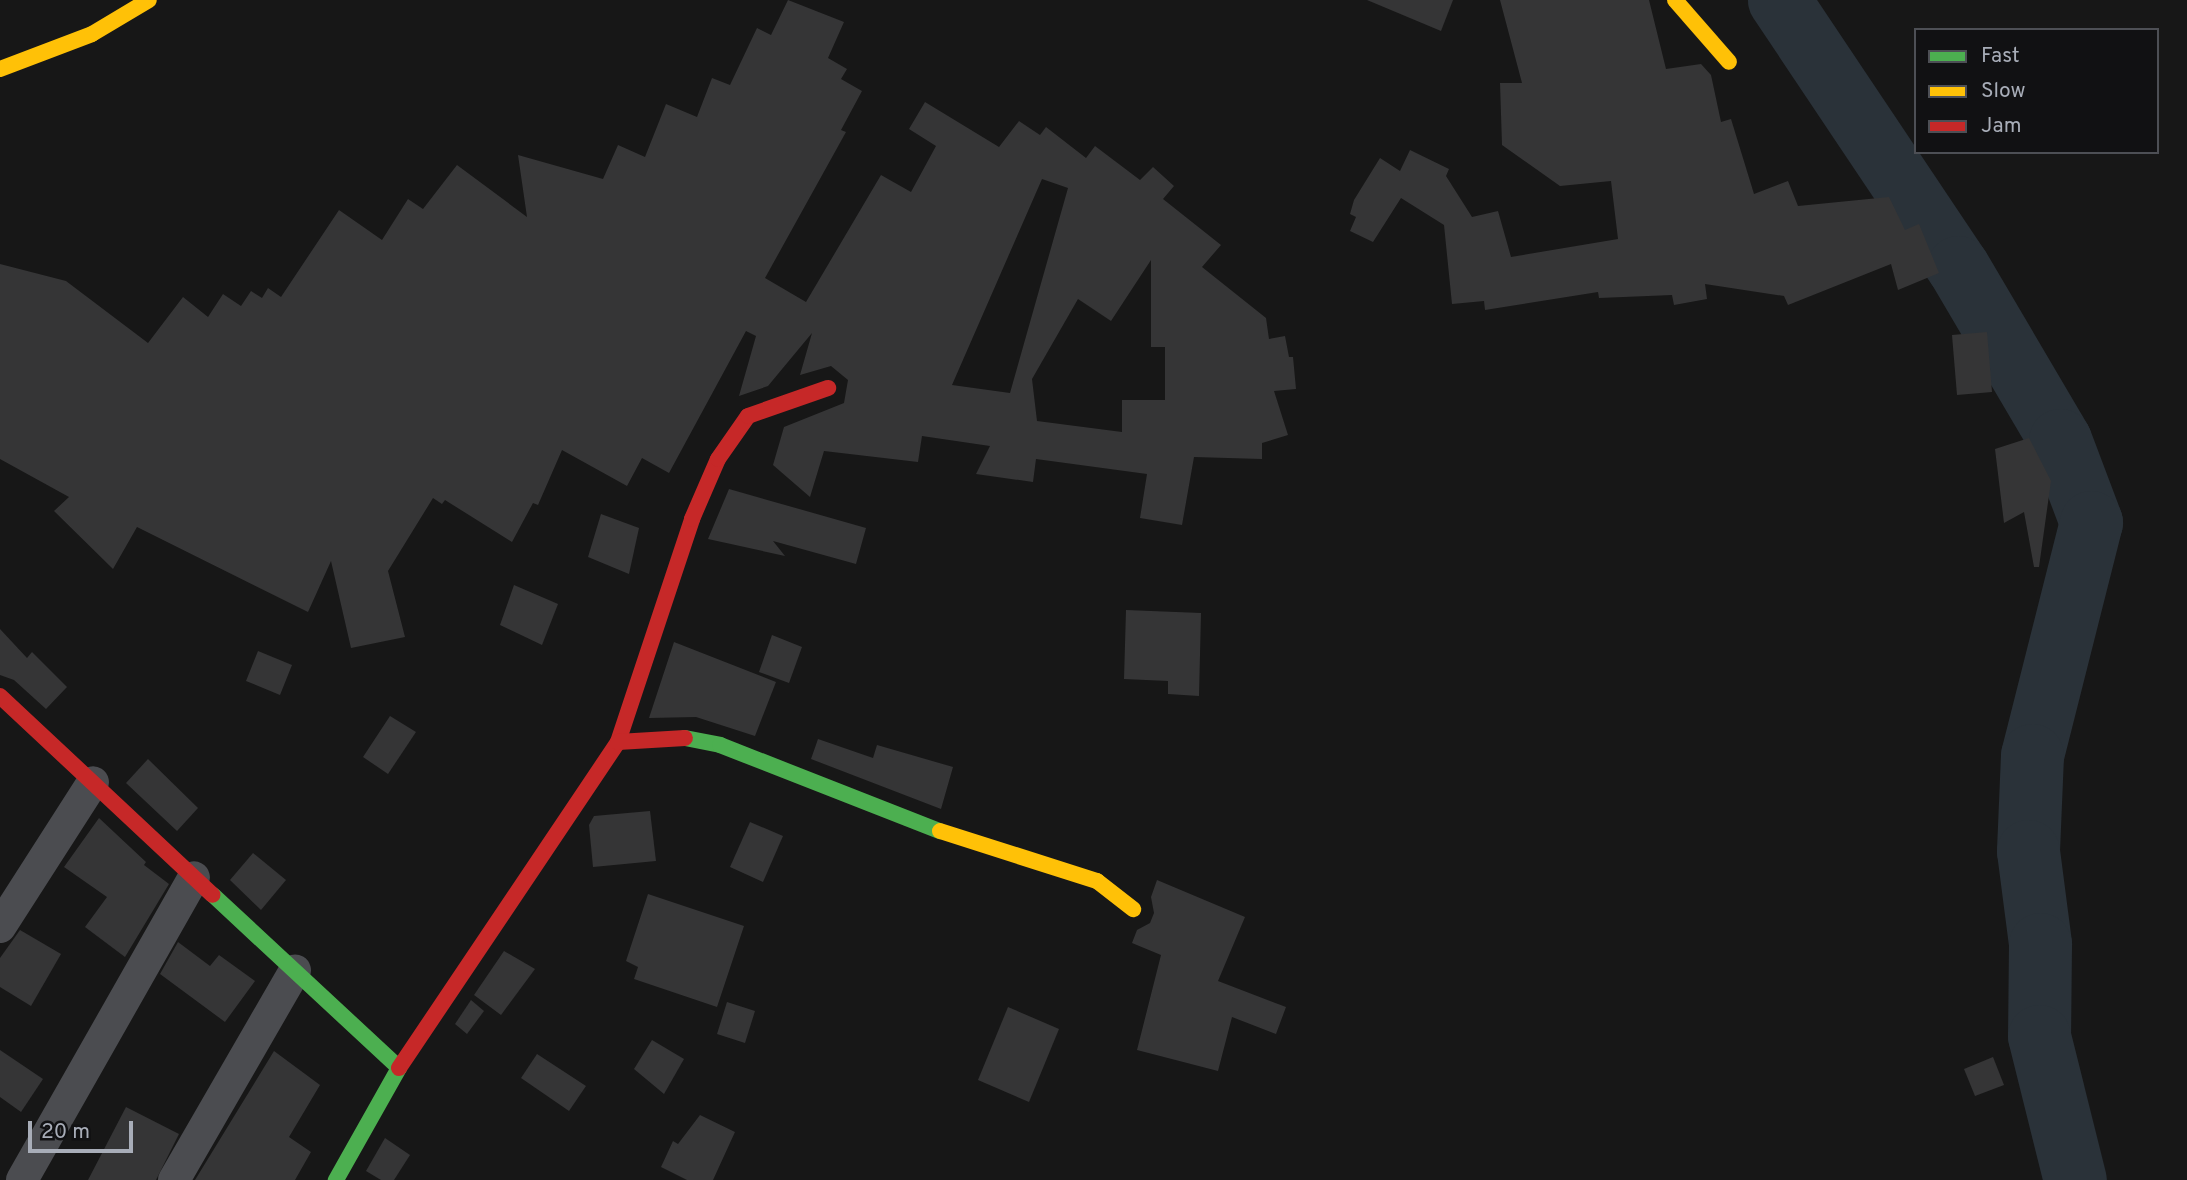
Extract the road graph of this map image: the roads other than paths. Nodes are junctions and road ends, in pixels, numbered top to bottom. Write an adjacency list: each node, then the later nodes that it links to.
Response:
1 (149, 0): 4 (street)
2 (1675, 0): 3 (street)
3 (1729, 62)
4 (0, 69)
5 (828, 388): 7 (street)
6 (0, 696): 8 (street)
7 (618, 742): 10 (street); 13 (street)
8 (93, 782): 9 (street); 11 (street)
9 (194, 877): 12 (street); 14 (street)
10 (1133, 909)
11 (0, 927)
12 (295, 970): 13 (street); 15 (street)
13 (399, 1068): 16 (street)
14 (22, 1180)
15 (174, 1180)
16 (336, 1180)

